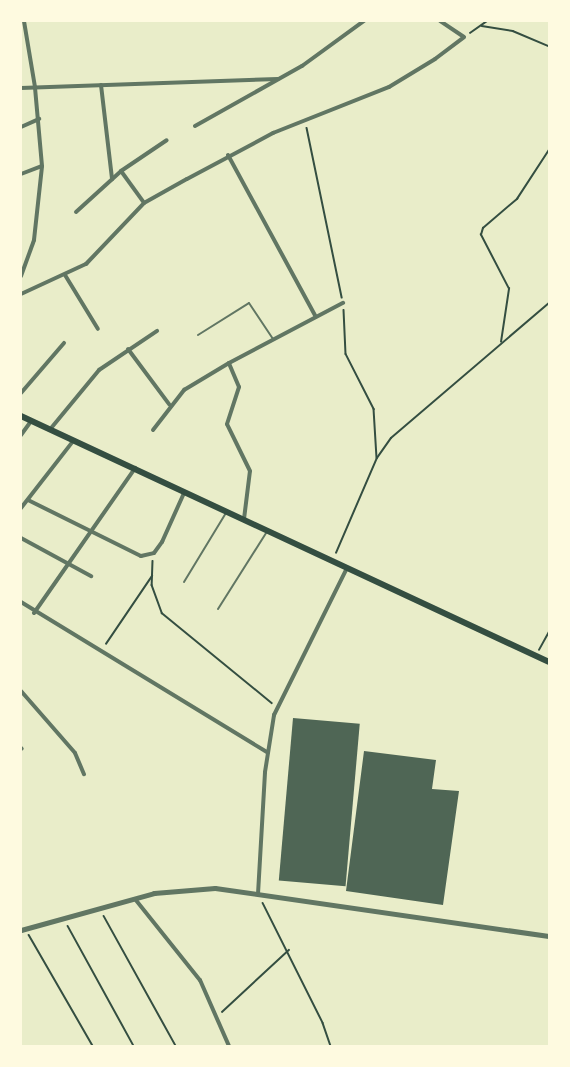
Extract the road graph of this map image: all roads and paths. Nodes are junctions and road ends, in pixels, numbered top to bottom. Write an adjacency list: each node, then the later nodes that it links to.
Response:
1 (23, 21): 10 (street)
2 (364, 21): 8 (street)
3 (440, 21): 6 (street)
4 (487, 21): 5 (path)
5 (482, 26): 6 (path); 7 (path)
6 (464, 37): 13 (street)
7 (549, 46)
8 (278, 79): 9 (street); 15 (street)
9 (101, 85): 10 (street); 22 (street)
10 (35, 87): 11 (street); 12 (street)
11 (21, 88)
12 (39, 119): 14 (street); 19 (street)
13 (305, 120): 18 (street); 28 (path)
14 (21, 126)
15 (195, 126)
16 (167, 140): 20 (street)
17 (549, 150): 36 (path)
18 (228, 155): 23 (street); 30 (street)
19 (42, 166): 21 (street); 26 (street)
20 (121, 171): 22 (street); 23 (street)
21 (21, 174)
22 (112, 179): 24 (street)
23 (144, 203): 25 (street)
24 (76, 212)
25 (65, 275): 27 (street); 31 (street)
26 (21, 276)
27 (21, 294)
28 (343, 303): 30 (street); 47 (path)
29 (549, 303): 36 (path)
30 (316, 317): 34 (street)
31 (98, 329)
32 (157, 331): 37 (street)
33 (198, 335): 34 (lane)
34 (273, 339): 38 (street)
35 (64, 343): 39 (street)
36 (501, 343): 47 (path)
37 (128, 349): 40 (street); 43 (street)
38 (229, 363): 40 (street); 53 (street)
39 (21, 393)
40 (169, 404): 44 (street)
41 (21, 416): 42 (main road)
42 (32, 419): 43 (main road); 45 (street)
43 (52, 427): 46 (main road)
44 (153, 430)
45 (21, 435)
46 (75, 439): 48 (main road); 50 (street)
47 (377, 459): 58 (path)
48 (136, 467): 49 (main road); 55 (street)
49 (184, 492): 52 (main road); 57 (street)
50 (28, 500): 51 (street); 55 (street)
51 (21, 508)
52 (226, 511): 53 (main road); 63 (lane)
53 (243, 519): 54 (main road)
54 (268, 530): 58 (main road); 65 (lane)
55 (89, 532): 57 (street); 59 (street)
56 (21, 538): 59 (street)
57 (154, 553): 61 (path)
58 (333, 559): 60 (main road)
59 (68, 566): 62 (street); 66 (street)
60 (348, 566): 69 (main road); 72 (street)
61 (152, 575): 68 (path); 72 (path)
62 (91, 576)
63 (184, 582)
64 (21, 602): 66 (street)
65 (218, 609)
66 (34, 613): 68 (street)
67 (549, 632): 69 (path)
68 (101, 653): 73 (street)
69 (536, 656): 70 (main road)
70 (549, 662)
71 (21, 691): 74 (street)
72 (277, 708): 73 (street)
73 (268, 753): 75 (street)
74 (84, 774)
75 (258, 894): 76 (street); 80 (street); 81 (path)
76 (135, 898): 77 (street); 82 (street)
77 (99, 908): 78 (street); 85 (path)
78 (64, 918): 79 (street); 84 (path)
79 (23, 930): 83 (path)
80 (549, 936)
81 (289, 950): 82 (path); 87 (path)
82 (217, 1016): 86 (street)
83 (93, 1046)
84 (134, 1046)
85 (176, 1046)
86 (229, 1046)
87 (331, 1046)

